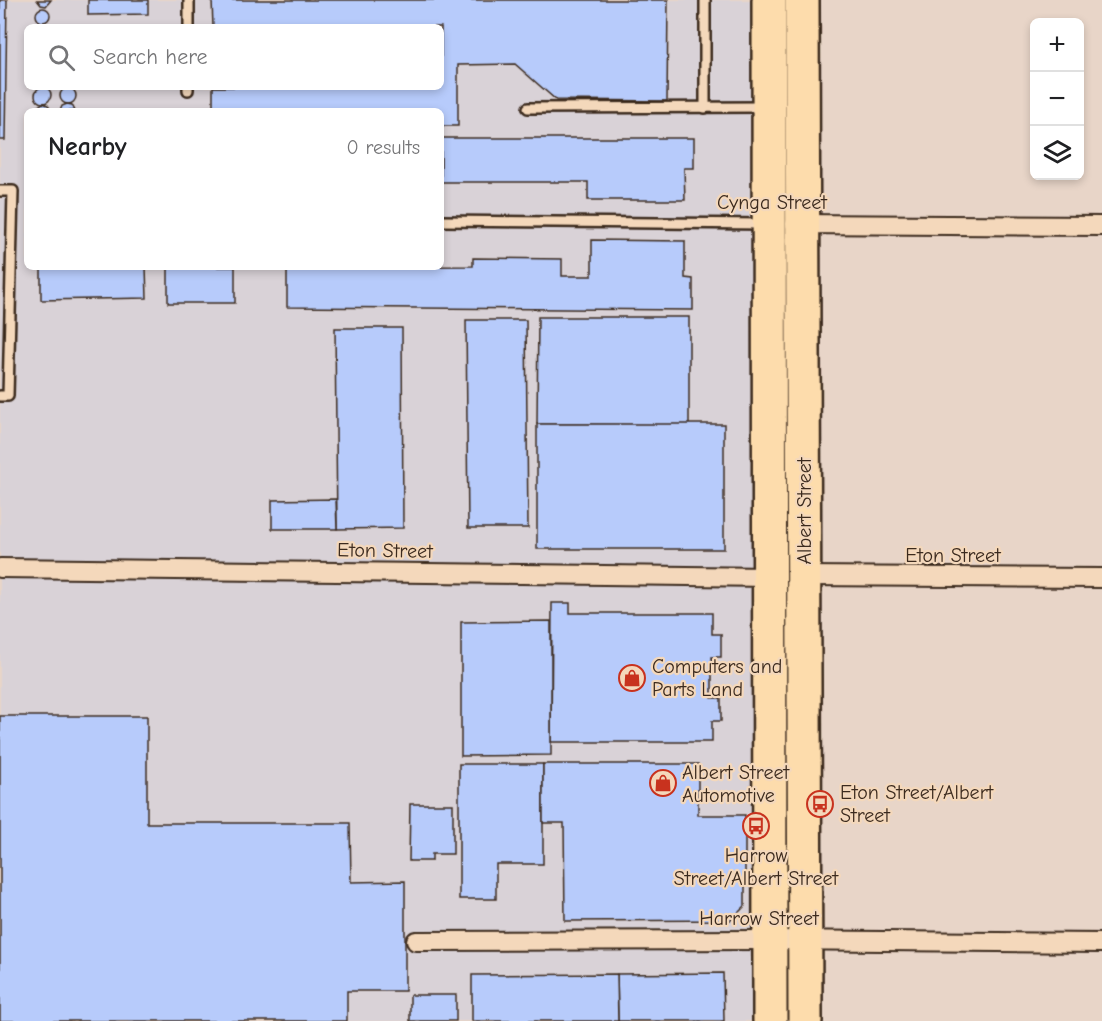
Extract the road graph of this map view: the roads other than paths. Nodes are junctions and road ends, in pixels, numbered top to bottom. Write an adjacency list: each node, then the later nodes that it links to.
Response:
1 (189, 0): 5 (lane)
2 (705, 0): 8 (lane)
3 (769, 0): 6 (highway, Albert Street)
4 (802, 0): 11 (highway, Albert Street)
5 (189, 24)
6 (769, 107): 8 (lane); 12 (highway, Albert Street)
7 (528, 108): 8 (lane)
8 (705, 108)
9 (0, 191): 14 (lane)
10 (444, 221): 12 (lane, Cynga Street)
11 (803, 224): 12 (street, Cynga Street); 13 (street, Cynga Street); 16 (highway, Albert Street)
12 (769, 225): 17 (highway, Albert Street)
13 (1102, 226)
14 (0, 396)
15 (0, 568): 17 (street, Eton Street)
16 (804, 576): 17 (highway); 18 (street, Eton Street); 20 (highway, Albert Street)
17 (770, 578): 19 (highway, Albert Street)
18 (1102, 578)
19 (770, 758): 20 (highway); 21 (highway, Albert Street)
20 (805, 759): 22 (highway, Albert Street)
21 (770, 869): 22 (highway); 23 (highway, Albert Street)
22 (805, 869): 25 (highway, Albert Street)
23 (770, 940): 24 (street, Harrow Street); 25 (street, Harrow Street); 27 (highway, Albert Street)
24 (416, 941)
25 (804, 941): 26 (street, Harrow Street); 28 (highway, Albert Street)
26 (1102, 943)
27 (770, 1021)
28 (805, 1021)

